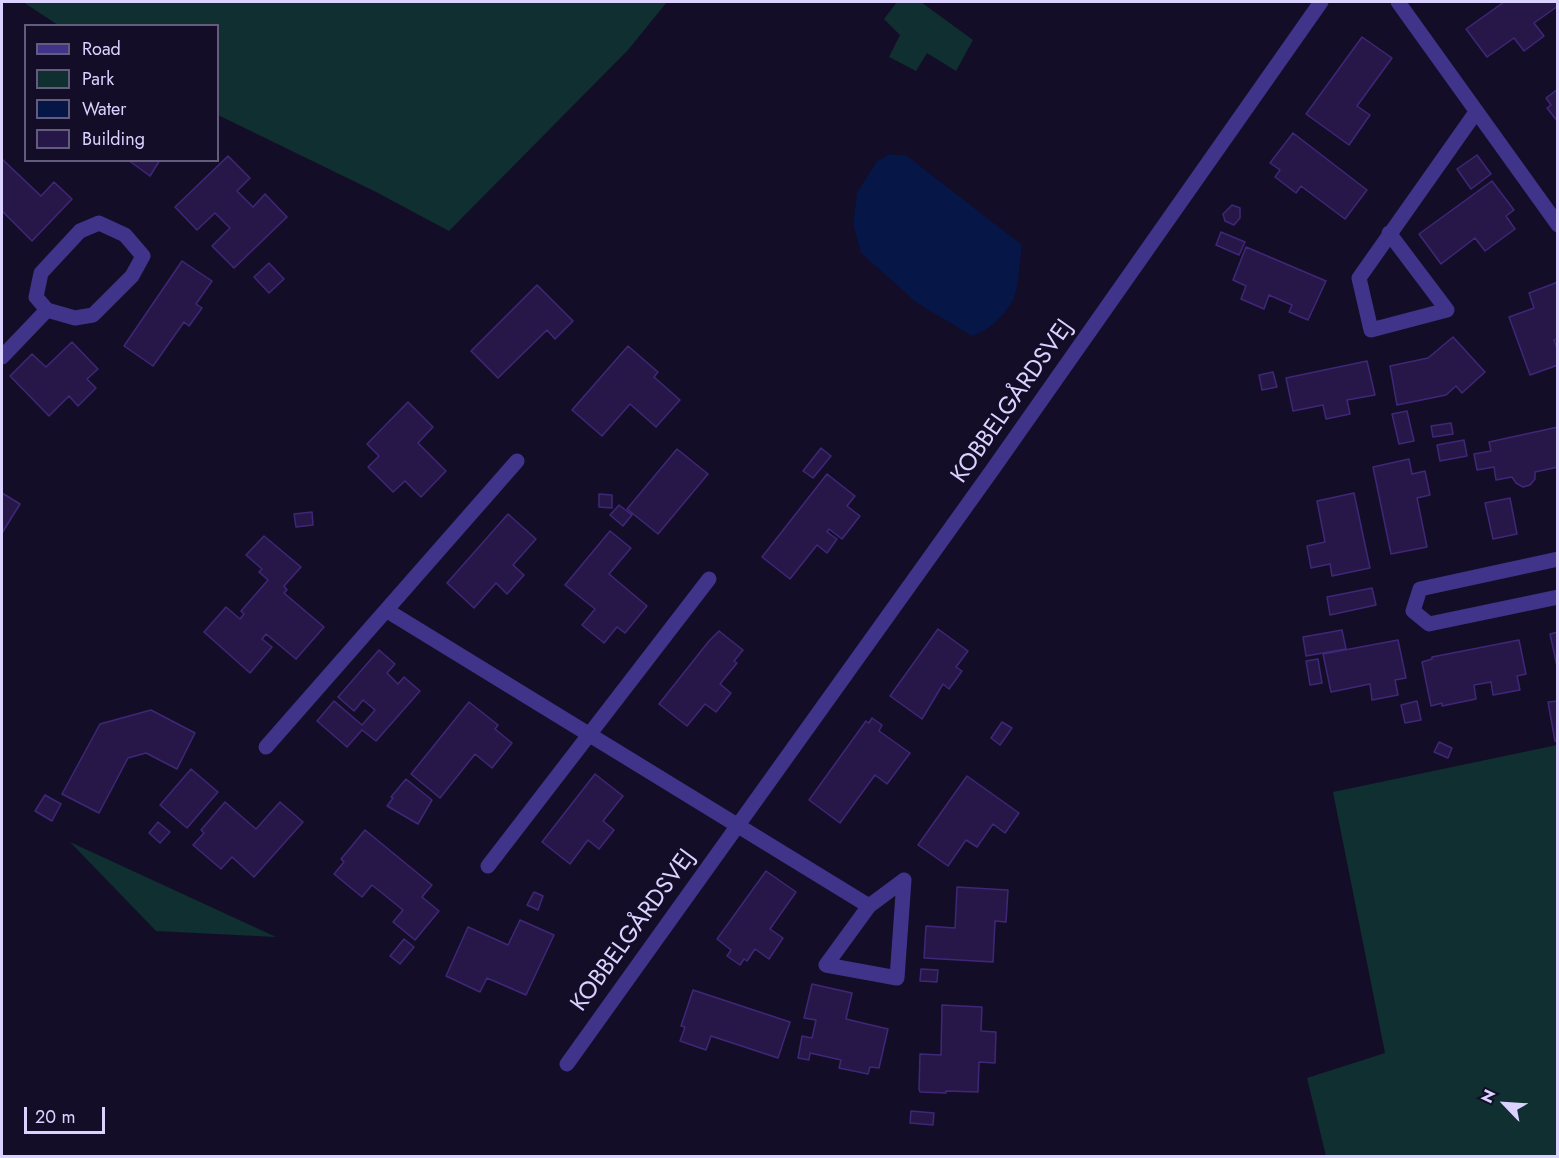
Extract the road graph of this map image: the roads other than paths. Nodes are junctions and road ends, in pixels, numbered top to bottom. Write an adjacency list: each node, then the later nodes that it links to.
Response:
1 (1322, 2): 15 (street, KOBBELGÅRDSVEJ)
2 (1398, 2): 3 (street)
3 (1476, 112): 4 (street); 5 (street)
4 (1557, 225)
5 (1389, 233): 5 (street)
6 (47, 310): 6 (street); 7 (street)
7 (2, 357)
8 (517, 461): 12 (street)
9 (1557, 559): 11 (street)
10 (709, 579): 13 (street)
11 (1557, 597)
12 (387, 610): 13 (street); 14 (street)
13 (590, 735): 15 (street); 16 (street)
14 (266, 747)
15 (738, 825): 17 (street); 18 (street, KOBBELGÅRDSVEJ)
16 (488, 866)
17 (869, 906): 17 (street)
18 (567, 1064)

